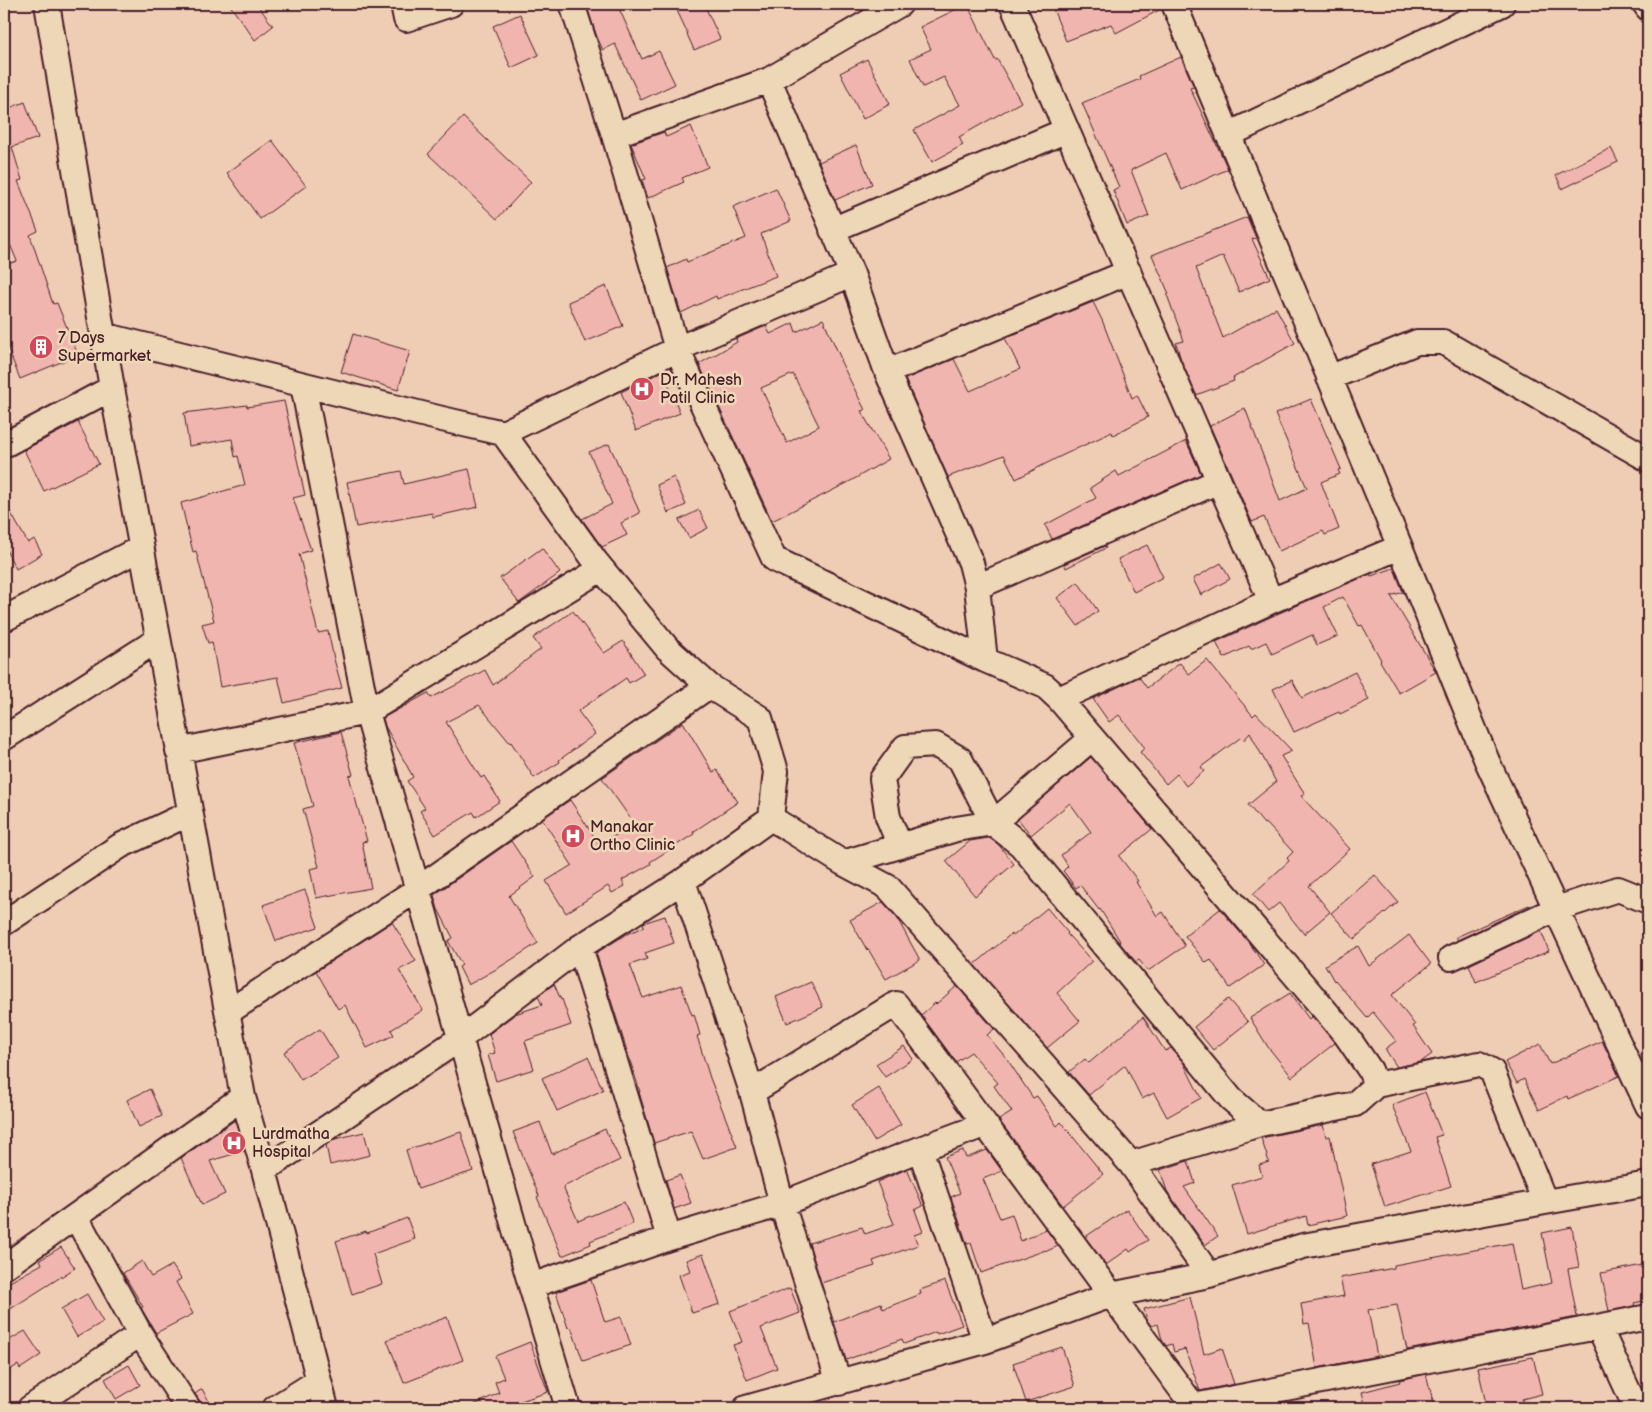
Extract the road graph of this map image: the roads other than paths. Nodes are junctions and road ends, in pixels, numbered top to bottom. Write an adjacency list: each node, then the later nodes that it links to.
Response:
1 (47, 4): 18 (street)
2 (402, 4): 3 (street)
3 (450, 4)
4 (572, 4): 13 (street)
5 (900, 4): 11 (street)
6 (1012, 4): 12 (street)
7 (1175, 4): 14 (street)
8 (1502, 4): 14 (street)
9 (1645, 4): 10 (street)
10 (1648, 8)
11 (769, 80): 13 (street); 15 (street)
12 (1067, 130): 15 (street); 16 (street)
13 (614, 135): 19 (street)
14 (1228, 135): 21 (street)
15 (832, 230): 17 (street)
16 (1129, 272): 20 (street); 27 (street)
17 (852, 274): 19 (street); 20 (street)
18 (103, 336): 22 (street); 23 (street)
19 (677, 349): 24 (street); 35 (street)
20 (887, 372): 31 (street)
21 (1329, 378): 26 (street); 28 (street)
22 (303, 385): 24 (street); 38 (street)
23 (112, 388): 25 (street); 29 (street)
24 (503, 433): 30 (street)
25 (4, 445)
26 (1648, 459)
27 (1219, 481): 31 (street); 32 (street)
28 (1400, 547): 32 (street); 50 (street)
29 (141, 548): 33 (street); 34 (street)
30 (602, 569): 36 (street); 38 (street)
31 (977, 587): 35 (street)
32 (1271, 601): 37 (street)
33 (4, 619)
34 (158, 642): 39 (street); 41 (street)
35 (985, 660): 37 (street)
36 (709, 686): 43 (street); 48 (street)
37 (1059, 699): 40 (street)
38 (367, 712): 41 (street); 48 (street)
39 (4, 738)
40 (1092, 738): 44 (street); 56 (street)
41 (178, 751): 42 (street)
42 (190, 813): 51 (street); 54 (street)
43 (771, 818): 46 (street); 47 (street)
44 (993, 823): 45 (street); 45 (street); 60 (street)
45 (900, 846): 46 (street)
46 (843, 863): 63 (street)
47 (683, 881): 52 (street); 57 (street)
48 (418, 889): 54 (street); 55 (street)
49 (1648, 901): 50 (street)
50 (1556, 909): 53 (street); 59 (street)
51 (4, 923)
52 (580, 947): 55 (street); 69 (street)
53 (1450, 958)
54 (228, 1012): 58 (street)
55 (461, 1038): 64 (street); 72 (street)
56 (1376, 1085): 60 (street); 66 (street)
57 (752, 1092): 61 (street); 67 (street)
58 (243, 1097): 64 (street); 68 (street)
59 (1648, 1106)
60 (1260, 1124): 63 (street)
61 (984, 1125): 62 (street); 73 (street)
62 (920, 1149): 67 (street); 77 (street)
63 (1131, 1164): 71 (street)
64 (264, 1170): 78 (street)
65 (1648, 1184): 66 (street)
66 (1545, 1202): 71 (street)
67 (782, 1204): 69 (street); 79 (street)
68 (76, 1216): 70 (street); 76 (street)
69 (669, 1238): 72 (street)
70 (4, 1267)
71 (1209, 1275): 73 (street)
72 (531, 1286): 85 (street)
73 (1111, 1295): 77 (street); 80 (street)
74 (1648, 1317): 75 (street)
75 (1599, 1326): 80 (street); 87 (street)
76 (140, 1334): 81 (street); 82 (street)
77 (985, 1340): 79 (street)
78 (318, 1381): 83 (street); 84 (street)
79 (839, 1383): 86 (street)
80 (1194, 1407)
81 (30, 1408)
82 (188, 1408)
83 (275, 1408)
84 (326, 1408)
85 (568, 1408)
86 (746, 1408)
87 (1636, 1408)

